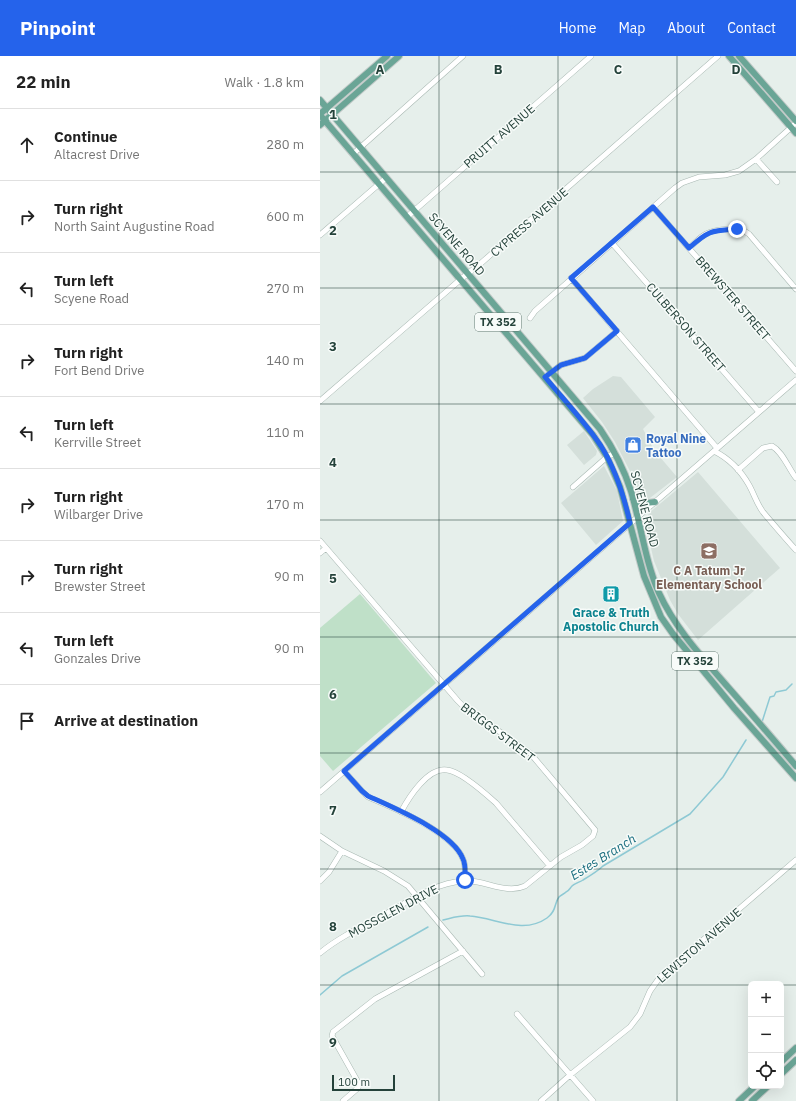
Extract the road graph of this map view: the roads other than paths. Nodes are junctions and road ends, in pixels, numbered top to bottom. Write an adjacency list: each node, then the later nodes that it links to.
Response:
1 (387, 56): 9 (main road)
2 (399, 56): 11 (main road)
3 (463, 56): 15 (street)
4 (591, 56): 22 (street, PRUITT AVENUE)
5 (718, 56): 27 (street, CYPRESS AVENUE)
6 (729, 56): 13 (main road)
7 (739, 56): 13 (main road)
8 (320, 100): 9 (main road, SCYENE ROAD / TX 352)
9 (327, 108): 10 (main road); 11 (main road, SCYENE ROAD / TX 352)
10 (320, 114): 12 (main road, SCYENE ROAD / TX 352)
11 (332, 114): 12 (main road); 15 (main road, SCYENE ROAD / TX 352)
12 (322, 123): 16 (main road, SCYENE ROAD / TX 352)
13 (794, 124): 14 (main road); 17 (street)
14 (796, 133)
15 (360, 147): 16 (street); 18 (main road, SCYENE ROAD / TX 352)
16 (353, 154): 20 (main road, SCYENE ROAD / TX 352)
17 (756, 159): 19 (street); 21 (street)
18 (386, 178): 20 (street); 22 (main road, SCYENE ROAD / TX 352)
19 (777, 182)
20 (379, 184): 23 (main road, SCYENE ROAD / TX 352); 24 (street)
21 (653, 207): 25 (street); 26 (street, BREWSTER STREET)
22 (414, 211): 23 (street, PRUITT AVENUE); 27 (main road, SCYENE ROAD / TX 352)
23 (407, 217): 29 (main road, SCYENE ROAD / TX 352)
24 (320, 235)
25 (612, 243): 28 (street); 38 (street, CULBERSON STREET)
26 (689, 248): 30 (street); 34 (street, BREWSTER STREET)
27 (469, 274): 29 (street, CYPRESS AVENUE); 33 (main road, SCYENE ROAD / TX 352)
28 (571, 278): 31 (street); 32 (street)
29 (461, 279): 35 (main road, SCYENE ROAD / TX 352); 37 (street, CYPRESS AVENUE)
30 (796, 289)
31 (530, 318)
32 (617, 331): 33 (street); 39 (street)
33 (552, 371): 35 (street); 40 (main road, SCYENE ROAD / TX 352)
34 (796, 371)
35 (545, 377): 41 (main road, SCYENE ROAD / TX 352)
36 (796, 380): 38 (street)
37 (320, 401)
38 (759, 412): 39 (street)
39 (715, 450): 42 (street); 46 (street)
40 (615, 453): 41 (street); 45 (main road, SCYENE ROAD / TX 352)
41 (607, 457): 44 (street); 48 (main road, SCYENE ROAD / TX 352)
42 (738, 470): 43 (street); 51 (street)
43 (796, 478)
44 (573, 486)
45 (633, 499): 46 (main road); 47 (main road, SCYENE ROAD / TX 352)
46 (655, 502): 47 (street)
47 (638, 517): 48 (street); 54 (main road, SCYENE ROAD / TX 352)
48 (630, 523): 53 (street); 56 (main road, SCYENE ROAD / TX 352)
49 (320, 541): 50 (street, BRIGGS STREET)
50 (326, 548): 52 (street); 53 (street, BRIGGS STREET)
51 (796, 550)
52 (320, 553)
53 (443, 684): 55 (street); 59 (street, BRIGGS STREET)
54 (796, 766)
55 (344, 771): 57 (street); 58 (street)
56 (796, 778)
57 (320, 792)
58 (401, 812): 63 (street); 64 (street)
59 (595, 833): 63 (street, MOSSGLEN DRIVE)
60 (320, 836): 61 (street)
61 (342, 851): 65 (street); 66 (street)
62 (796, 860): 75 (street, LEWISTON AVENUE)
63 (550, 866): 64 (street, MOSSGLEN DRIVE)
64 (465, 880): 66 (street, MOSSGLEN DRIVE)
65 (320, 881)
66 (418, 897): 67 (street); 68 (street, MOSSGLEN DRIVE)
67 (463, 951): 69 (street); 79 (street)
68 (320, 954)
69 (482, 974)
70 (517, 1014): 75 (street)
71 (796, 1048): 72 (main road)
72 (784, 1059)
73 (796, 1060): 74 (main road)
74 (784, 1071)
75 (570, 1075): 80 (street, LEWISTON AVENUE); 81 (street)
76 (752, 1089): 78 (main road)
77 (765, 1089): 82 (main road)
78 (742, 1100)
79 (343, 1101)
80 (541, 1101)
81 (592, 1101)
82 (752, 1101)

